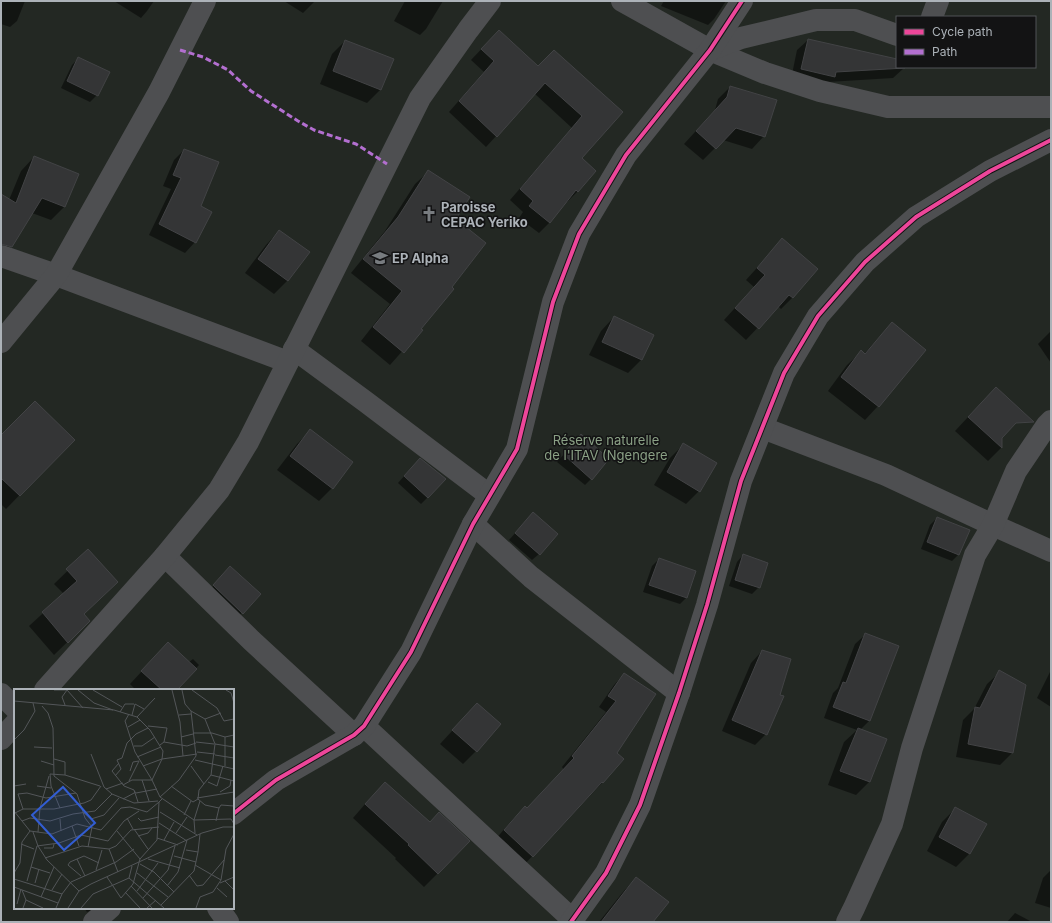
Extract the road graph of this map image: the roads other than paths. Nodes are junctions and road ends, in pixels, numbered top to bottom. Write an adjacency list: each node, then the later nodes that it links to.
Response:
1 (205, 1): 12 (street)
2 (490, 1): 14 (street)
3 (622, 1): 8 (street)
4 (742, 1): 8 (street)
5 (938, 1): 6 (street)
6 (932, 16)
7 (896, 35): 8 (street)
8 (710, 50): 9 (street); 17 (street)
9 (1051, 107)
10 (1051, 140): 16 (street)
11 (1, 256): 12 (street)
12 (56, 275): 13 (street); 14 (street)
13 (1, 342)
14 (291, 356): 17 (street); 21 (street)
15 (1051, 421): 19 (street)
16 (763, 428): 19 (street); 23 (street)
17 (489, 495): 18 (street)
18 (473, 524): 23 (street); 27 (street)
19 (993, 525): 20 (street); 35 (street)
20 (1051, 550)
21 (165, 556): 22 (street); 27 (street)
22 (47, 689)
23 (679, 693): 32 (street)
24 (1, 694): 25 (street)
25 (14, 707)
26 (14, 725): 28 (street)
27 (359, 730): 29 (street); 32 (street)
28 (1, 739)
29 (234, 813)
30 (109, 909): 33 (street)
31 (219, 909): 34 (street)
32 (572, 921)
33 (94, 922)
34 (228, 922)
35 (847, 922)

